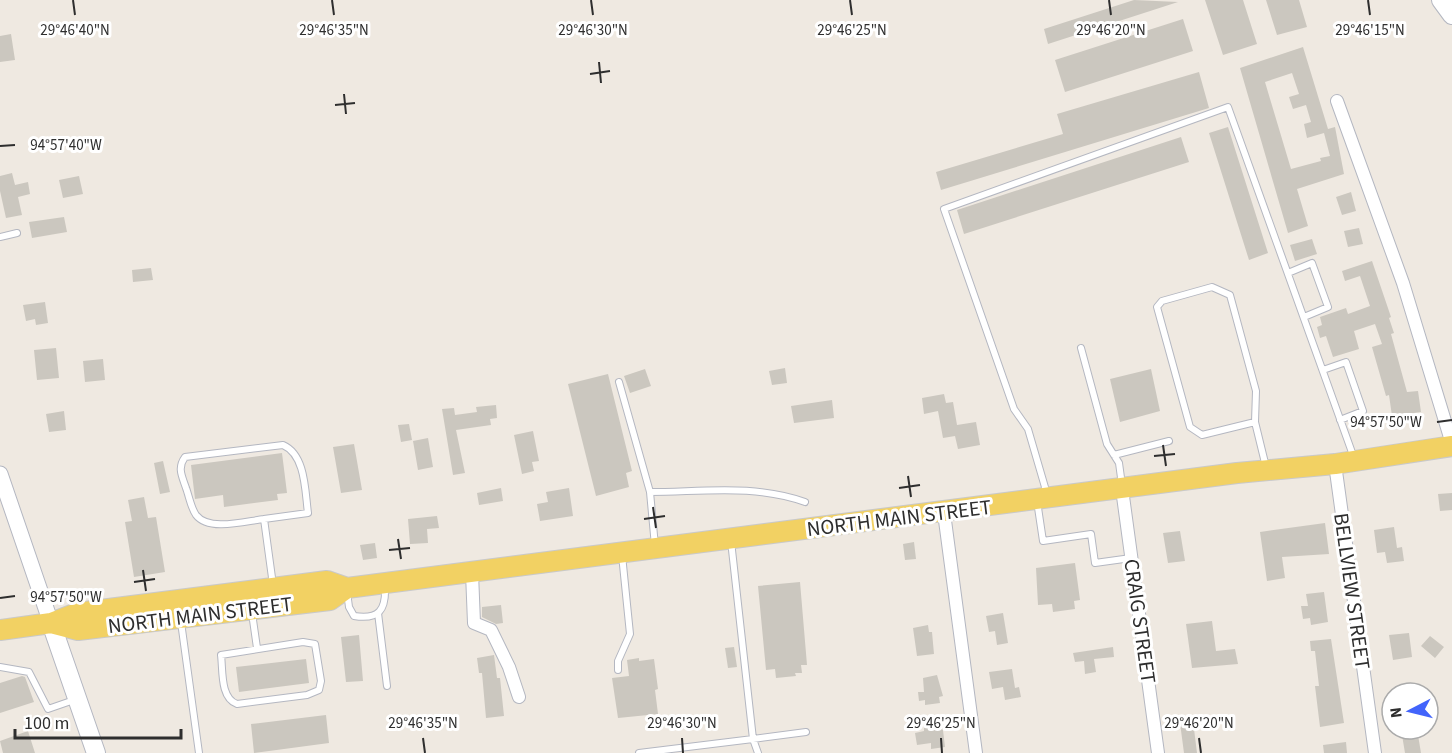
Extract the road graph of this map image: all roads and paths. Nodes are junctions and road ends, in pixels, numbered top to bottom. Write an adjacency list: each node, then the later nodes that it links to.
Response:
1 (1441, 0): 2 (main road)
2 (1452, 15)
3 (1336, 101): 14 (street)
4 (17, 233): 5 (lane)
5 (0, 237)
6 (1288, 273): 7 (lane); 7 (lane); 22 (lane)
7 (1304, 317): 9 (lane)
8 (1081, 348): 15 (lane)
9 (1323, 370): 11 (lane); 11 (lane)
10 (619, 382): 21 (lane)
11 (1341, 420): 16 (lane)
12 (1256, 422): 12 (lane); 18 (lane)
13 (1169, 441): 15 (lane)
14 (1452, 445): 16 (main road, NORTH MAIN STREET)
15 (1114, 455): 20 (lane)
16 (1354, 459): 17 (main road, NORTH MAIN STREET)
17 (1335, 464): 18 (main road, NORTH MAIN STREET); 53 (street, BELLVIEW STREET)
18 (1266, 470): 20 (main road, NORTH MAIN STREET)
19 (0, 474): 37 (street)
20 (1122, 489): 22 (main road, NORTH MAIN STREET); 29 (street, CRAIG STREET)
21 (650, 492): 23 (lane); 27 (lane)
22 (1043, 499): 24 (main road, NORTH MAIN STREET); 29 (lane)
23 (805, 502)
24 (944, 513): 26 (main road, NORTH MAIN STREET); 51 (street)
25 (264, 519): 25 (lane); 33 (lane)
26 (730, 538): 27 (main road, NORTH MAIN STREET); 46 (lane)
27 (655, 547): 28 (main road, NORTH MAIN STREET)
28 (621, 552): 30 (main road, NORTH MAIN STREET); 41 (lane)
29 (1131, 558): 52 (street, CRAIG STREET)
30 (472, 573): 31 (main road, NORTH MAIN STREET); 43 (street)
31 (384, 583): 32 (main road, NORTH MAIN STREET); 35 (lane)
32 (346, 588): 33 (main road, NORTH MAIN STREET); 34 (main road, NORTH MAIN STREET); 35 (lane)
33 (274, 589): 37 (main road, NORTH MAIN STREET)
34 (251, 609): 36 (main road, NORTH MAIN STREET); 39 (lane)
35 (378, 613): 42 (lane)
36 (181, 618): 37 (main road, NORTH MAIN STREET); 48 (lane)
37 (51, 622): 38 (main road, NORTH MAIN STREET); 44 (main road)
38 (0, 630)
39 (257, 648): 39 (lane)
40 (0, 667): 44 (lane)
41 (618, 670)
42 (387, 686)
43 (519, 697)
44 (78, 699): 47 (main road)
45 (806, 732): 46 (lane)
46 (753, 739): 49 (lane); 50 (lane)
47 (96, 753)
48 (199, 753)
49 (639, 753)
50 (758, 753)
51 (976, 753)
52 (1158, 753)
53 (1375, 753)

